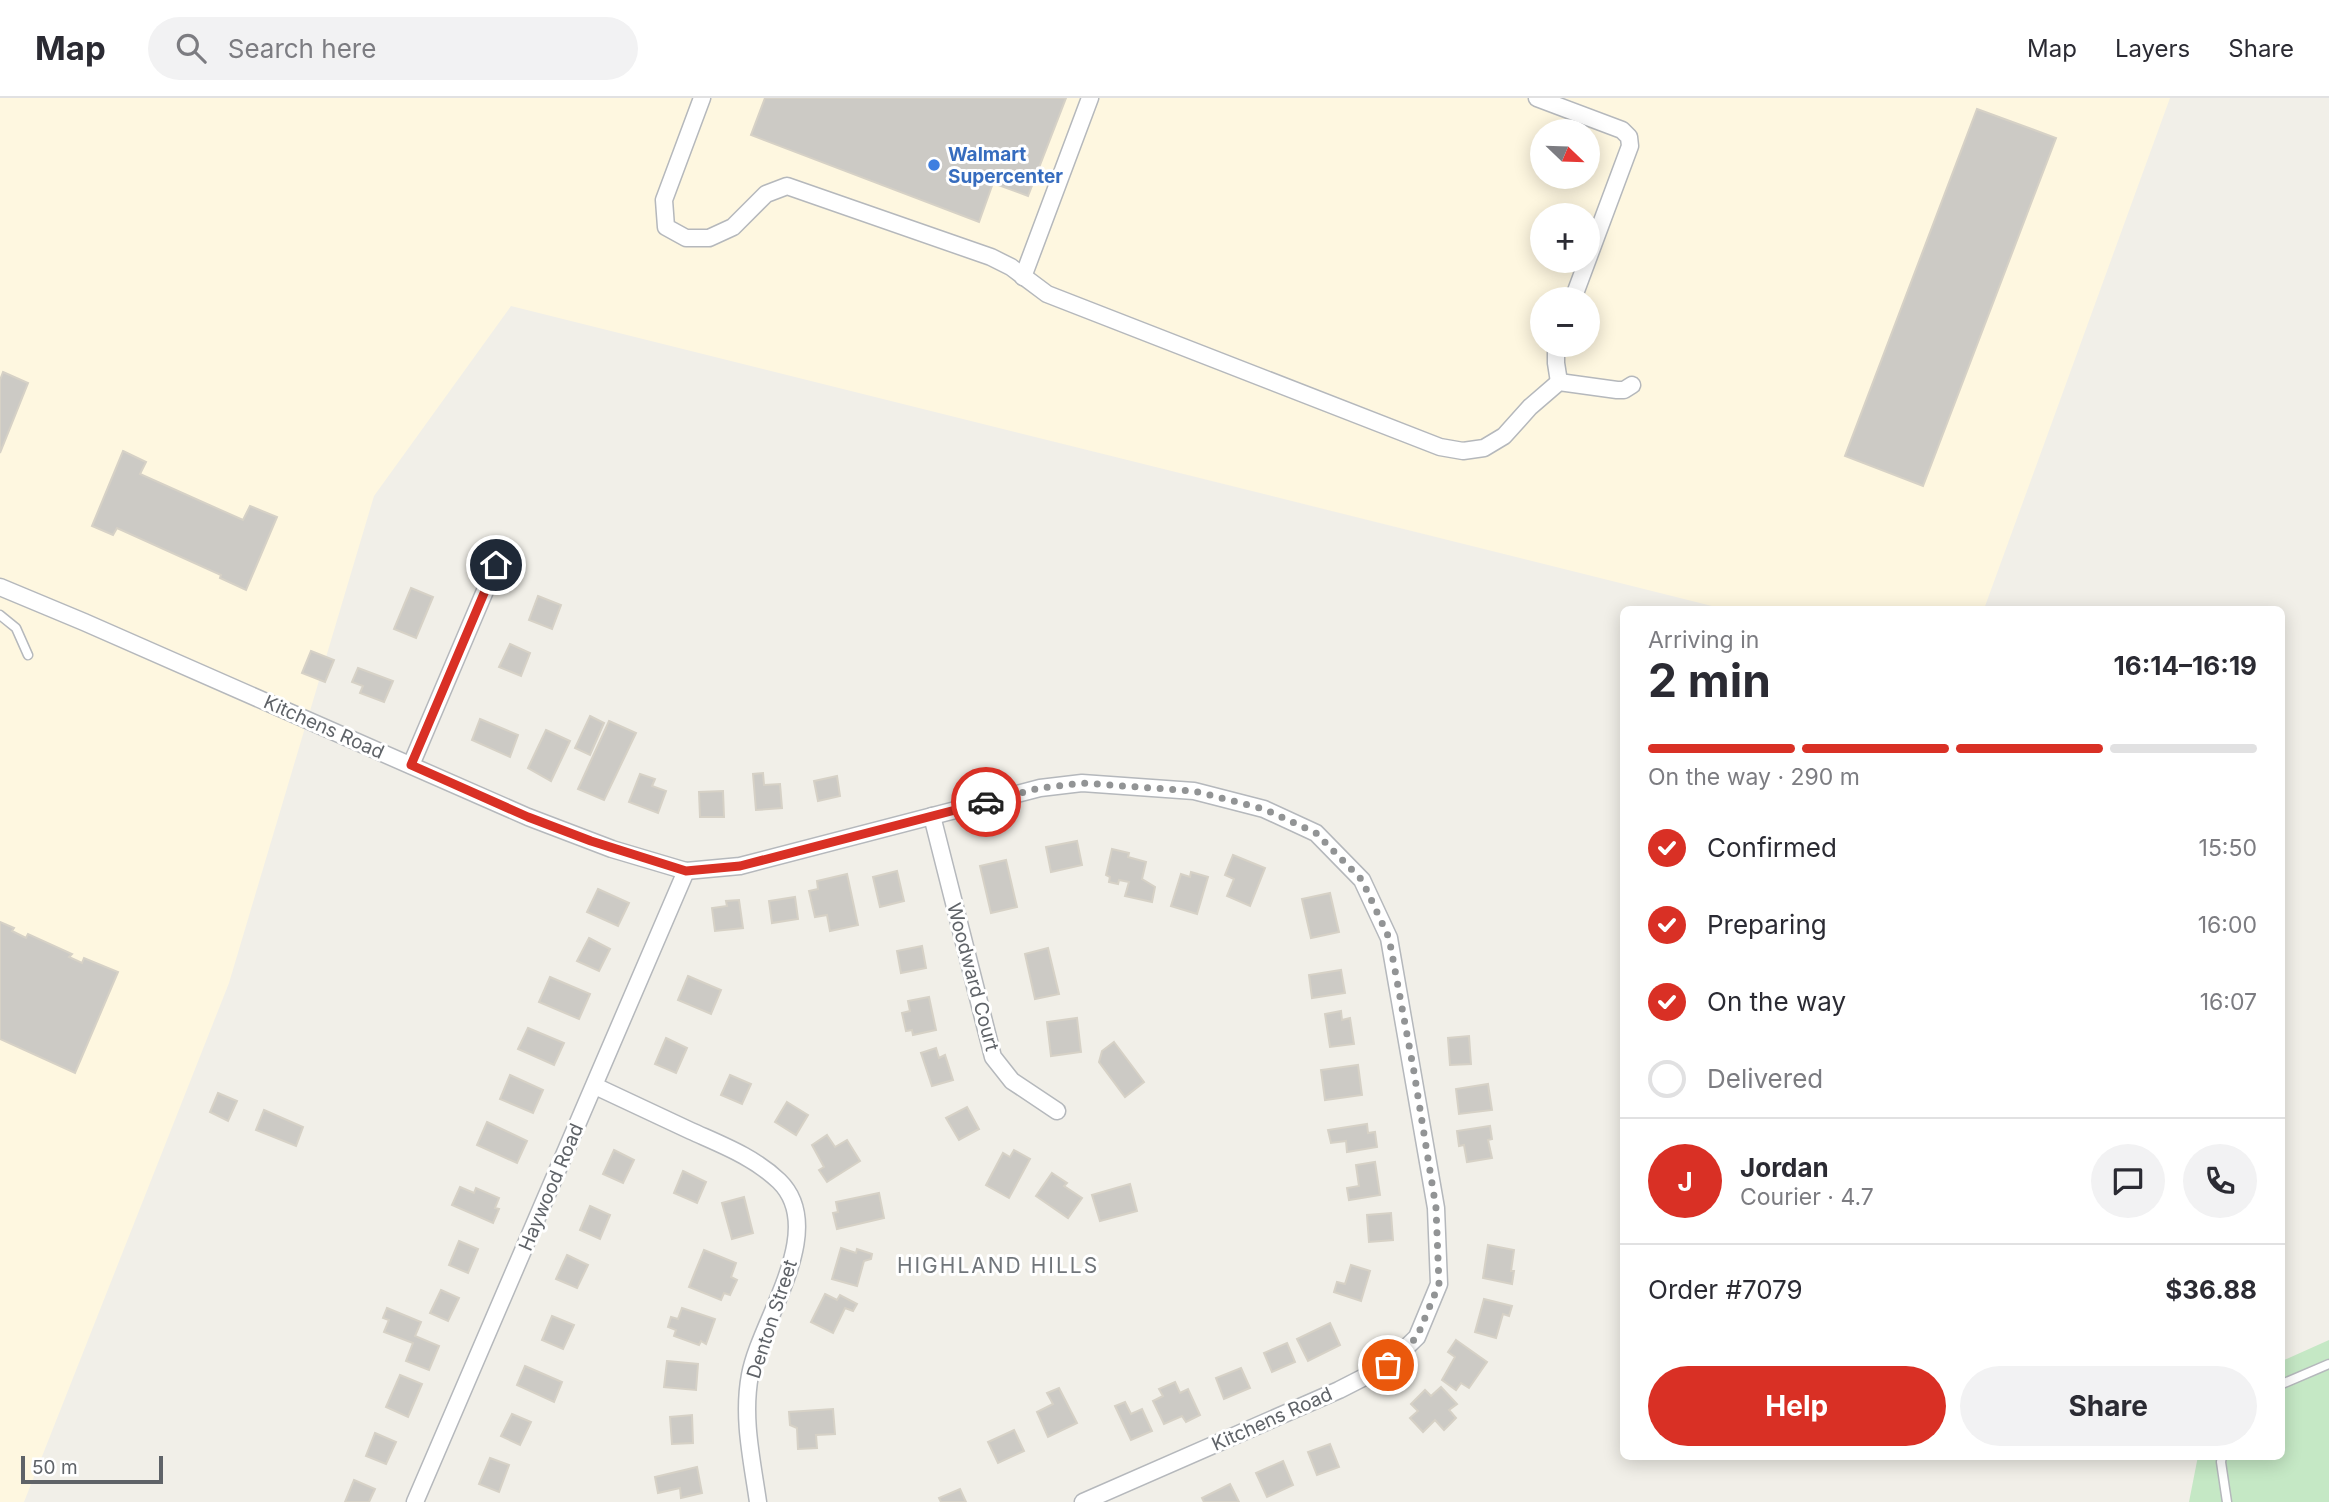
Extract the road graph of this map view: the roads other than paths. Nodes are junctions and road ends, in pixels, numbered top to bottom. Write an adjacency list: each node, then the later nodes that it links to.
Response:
1 (702, 98): 4 (street)
2 (1090, 98): 4 (street)
3 (1537, 98): 5 (street)
4 (1023, 277): 7 (street)
5 (1577, 287)
6 (1556, 357): 7 (street)
7 (1559, 382): 8 (street)
8 (1632, 385)
9 (496, 565): 13 (street)
10 (0, 587): 13 (street, Kitchens Road)
11 (0, 615): 12 (lane)
12 (28, 655)
13 (411, 765): 15 (street, Kitchens Road)
14 (932, 816): 15 (street, Kitchens Road); 17 (street, Woodward Court); 23 (street, Kitchens Road)
15 (686, 871): 16 (street, Haywood Road)
16 (594, 1086): 21 (street, Haywood Road); 22 (street, Denton Street)
17 (1057, 1111)
18 (2329, 1364): 19 (lane)
19 (2285, 1383)
20 (2221, 1460): 24 (lane)
21 (415, 1502)
22 (758, 1502)
23 (1083, 1502)
24 (2227, 1502)

